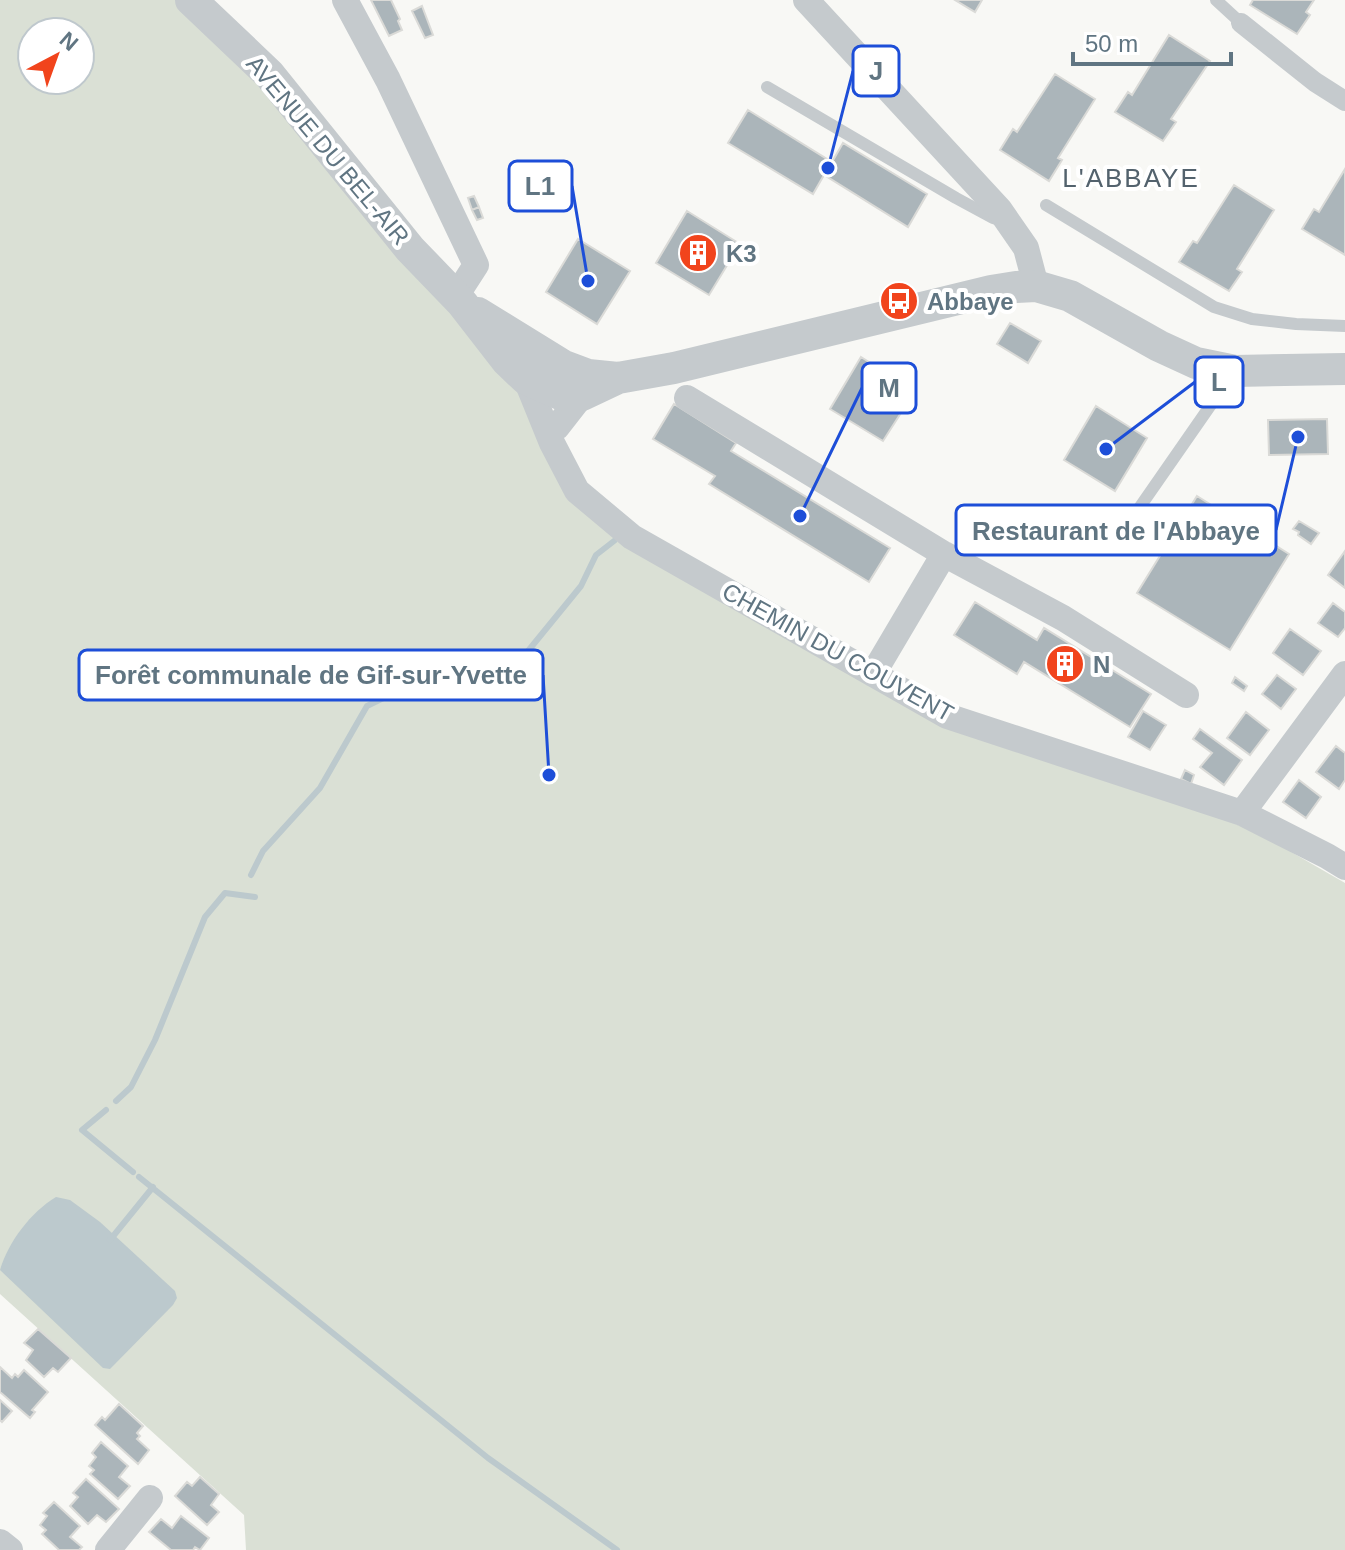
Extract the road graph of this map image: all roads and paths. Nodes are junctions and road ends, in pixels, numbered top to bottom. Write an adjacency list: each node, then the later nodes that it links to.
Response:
1 (191, 0): 11 (street, AVENUE DU BEL-AIR)
2 (345, 0): 11 (street)
3 (806, 0): 9 (street)
4 (1216, 0): 5 (lane)
5 (1241, 23): 7 (street)
6 (767, 87): 9 (lane)
7 (1345, 101)
8 (1046, 205): 12 (lane)
9 (1008, 223): 10 (street)
10 (1036, 286): 15 (street); 16 (street)
11 (459, 300): 13 (street, AVENUE DU BEL-AIR)
12 (1345, 326)
13 (517, 359): 16 (street); 16 (street); 18 (street, CHEMIN DU COUVENT)
14 (1345, 369): 15 (street)
15 (1235, 371): 19 (lane)
16 (569, 385): 18 (street)
17 (687, 398): 20 (street)
18 (554, 435): 21 (street, CHEMIN DU COUVENT)
19 (1135, 514)
20 (944, 554): 21 (street); 23 (street)
21 (873, 674): 24 (street, CHEMIN DU COUVENT)
22 (1345, 674): 24 (street)
23 (1186, 695)
24 (1242, 813): 25 (street, CHEMIN DU COUVENT)
25 (1345, 867)
26 (150, 1498): 29 (street)
27 (0, 1542): 28 (street)
28 (10, 1550)
29 (108, 1550)

